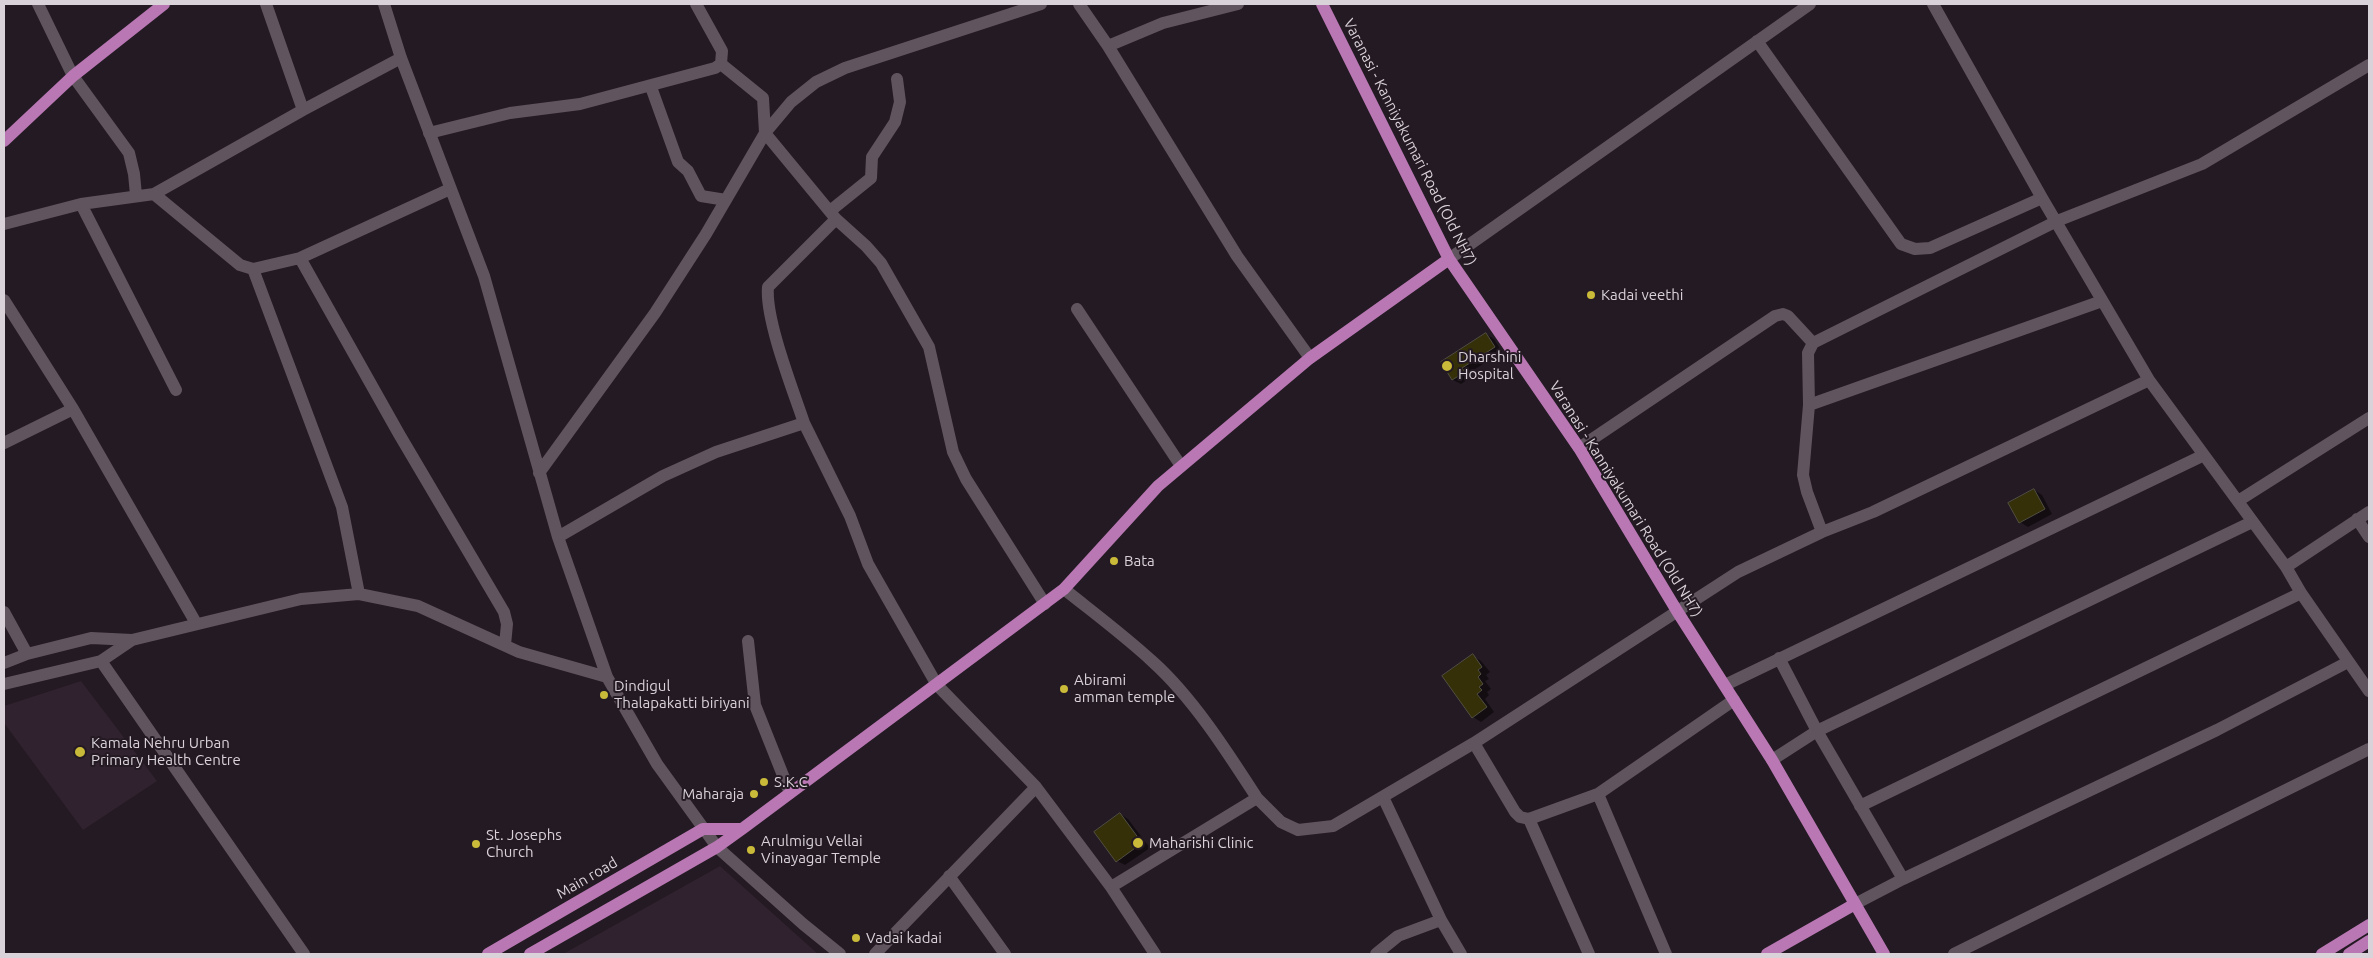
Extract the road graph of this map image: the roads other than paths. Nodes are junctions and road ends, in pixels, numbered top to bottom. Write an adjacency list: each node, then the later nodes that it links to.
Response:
1 (38, 4): 17 (street)
2 (164, 4): 17 (main road)
3 (266, 4): 20 (street)
4 (384, 4): 14 (street)
5 (696, 4): 15 (street)
6 (1041, 4): 22 (street)
7 (1079, 4): 13 (street)
8 (1233, 4): 13 (street)
9 (1322, 4): 34 (main road, Varanasi - Kanniyakumari Road (Old NH7))
10 (1810, 4): 12 (street)
11 (1933, 4): 27 (street)
12 (1757, 41): 27 (street); 34 (street)
13 (1108, 46): 41 (street)
14 (401, 58): 20 (street); 21 (street)
15 (721, 64): 19 (street); 22 (street)
16 (2369, 65): 31 (street)
17 (73, 76): 23 (main road); 26 (street)
18 (897, 79): 30 (street)
19 (651, 87): 21 (street); 28 (street)
20 (303, 110): 25 (street)
21 (429, 133): 24 (street)
22 (765, 133): 28 (street); 30 (street)
23 (4, 140)
24 (450, 189): 33 (street); 52 (street)
25 (154, 194): 26 (street); 35 (street)
26 (136, 195): 29 (street)
27 (2042, 198): 31 (street)
28 (726, 200): 52 (street)
29 (81, 204): 32 (street); 43 (street)
30 (833, 215): 47 (street); 64 (street)
31 (2057, 221): 37 (street); 40 (street)
32 (4, 224)
33 (300, 258): 35 (street); 70 (street)
34 (1449, 259): 41 (main road); 49 (main road, Varanasi - Kanniyakumari Road (Old NH7))
35 (253, 269): 63 (street)
36 (4, 300): 39 (street)
37 (2102, 302): 42 (street); 44 (street)
38 (1077, 309): 51 (street)
39 (8, 314): 45 (street)
40 (1813, 343): 44 (street); 49 (street)
41 (1310, 358): 51 (main road)
42 (2149, 380): 50 (street); 57 (street)
43 (176, 390)
44 (1809, 406): 57 (street)
45 (73, 409): 48 (street); 67 (street)
46 (2369, 418): 53 (street)
47 (804, 422): 58 (street); 79 (street)
48 (4, 443)
49 (1579, 448): 65 (main road, Varanasi - Kanniyakumari Road (Old NH7))
50 (2204, 455): 53 (street); 72 (street)
51 (1181, 466): 61 (main road)
52 (539, 473): 58 (street)
53 (2238, 501): 56 (street)
54 (2369, 512): 55 (street)
55 (2357, 519): 59 (street); 60 (street)
56 (2252, 522): 60 (street); 82 (street)
57 (1822, 532): 65 (street)
58 (558, 537): 76 (street)
59 (2369, 537)
60 (2286, 566): 62 (street)
61 (1064, 589): 64 (main road); 90 (street)
62 (2302, 593): 74 (street); 91 (street)
63 (359, 594): 67 (street); 70 (street)
64 (1045, 604): 79 (main road)
65 (1677, 611): 78 (main road, Varanasi - Kanniyakumari Road (Old NH7)); 83 (street)
66 (4, 612): 71 (street)
67 (196, 623): 68 (street)
68 (132, 640): 71 (street); 73 (street)
69 (748, 641): 87 (street)
70 (505, 645): 76 (street)
71 (27, 654): 75 (street)
72 (1779, 658): 78 (street); 82 (street)
73 (101, 661): 77 (street); 103 (street)
74 (2348, 662): 80 (street); 97 (street)
75 (4, 663)
76 (606, 677): 93 (street)
77 (4, 684)
78 (1725, 684): 81 (main road, Varanasi - Kanniyakumari Road (Old NH7))
79 (937, 685): 86 (street); 87 (main road)
80 (2369, 691)
81 (1734, 700): 85 (main road, Varanasi - Kanniyakumari Road (Old NH7)); 88 (street)
82 (1817, 731): 85 (street); 91 (street)
83 (1474, 744): 89 (street); 92 (street)
84 (2369, 749): 116 (street)
85 (1772, 760): 99 (main road, Varanasi - Kanniyakumari Road (Old NH7))
86 (1036, 787): 96 (street); 98 (street)
87 (790, 793): 94 (main road)
88 (1598, 794): 92 (street); 113 (street)
89 (1383, 797): 90 (street); 100 (street)
90 (1257, 798): 98 (street)
91 (1860, 806): 97 (street)
92 (1528, 820): 112 (street)
93 (703, 829): 94 (main road); 95 (street); 104 (main road, Main road)
94 (742, 829): 95 (main road)
95 (718, 847): 105 (main road); 106 (street)
96 (949, 876): 107 (street); 108 (street)
97 (1903, 879): 99 (street)
98 (1111, 887): 109 (street)
99 (1855, 904): 114 (main road); 115 (main road, Varanasi - Kanniyakumari Road (Old NH7))
100 (1441, 920): 110 (street); 111 (street)
101 (2369, 925): 117 (main road)
102 (2369, 942): 118 (main road)
103 (304, 954)
104 (488, 954)
105 (530, 954)
106 (840, 954)
107 (875, 954)
108 (1005, 954)
109 (1156, 954)
110 (1376, 954)
111 (1460, 954)
112 (1589, 954)
113 (1666, 954)
114 (1770, 954)
115 (1884, 954)
116 (1954, 954)
117 (2322, 954)
118 (2349, 954)

